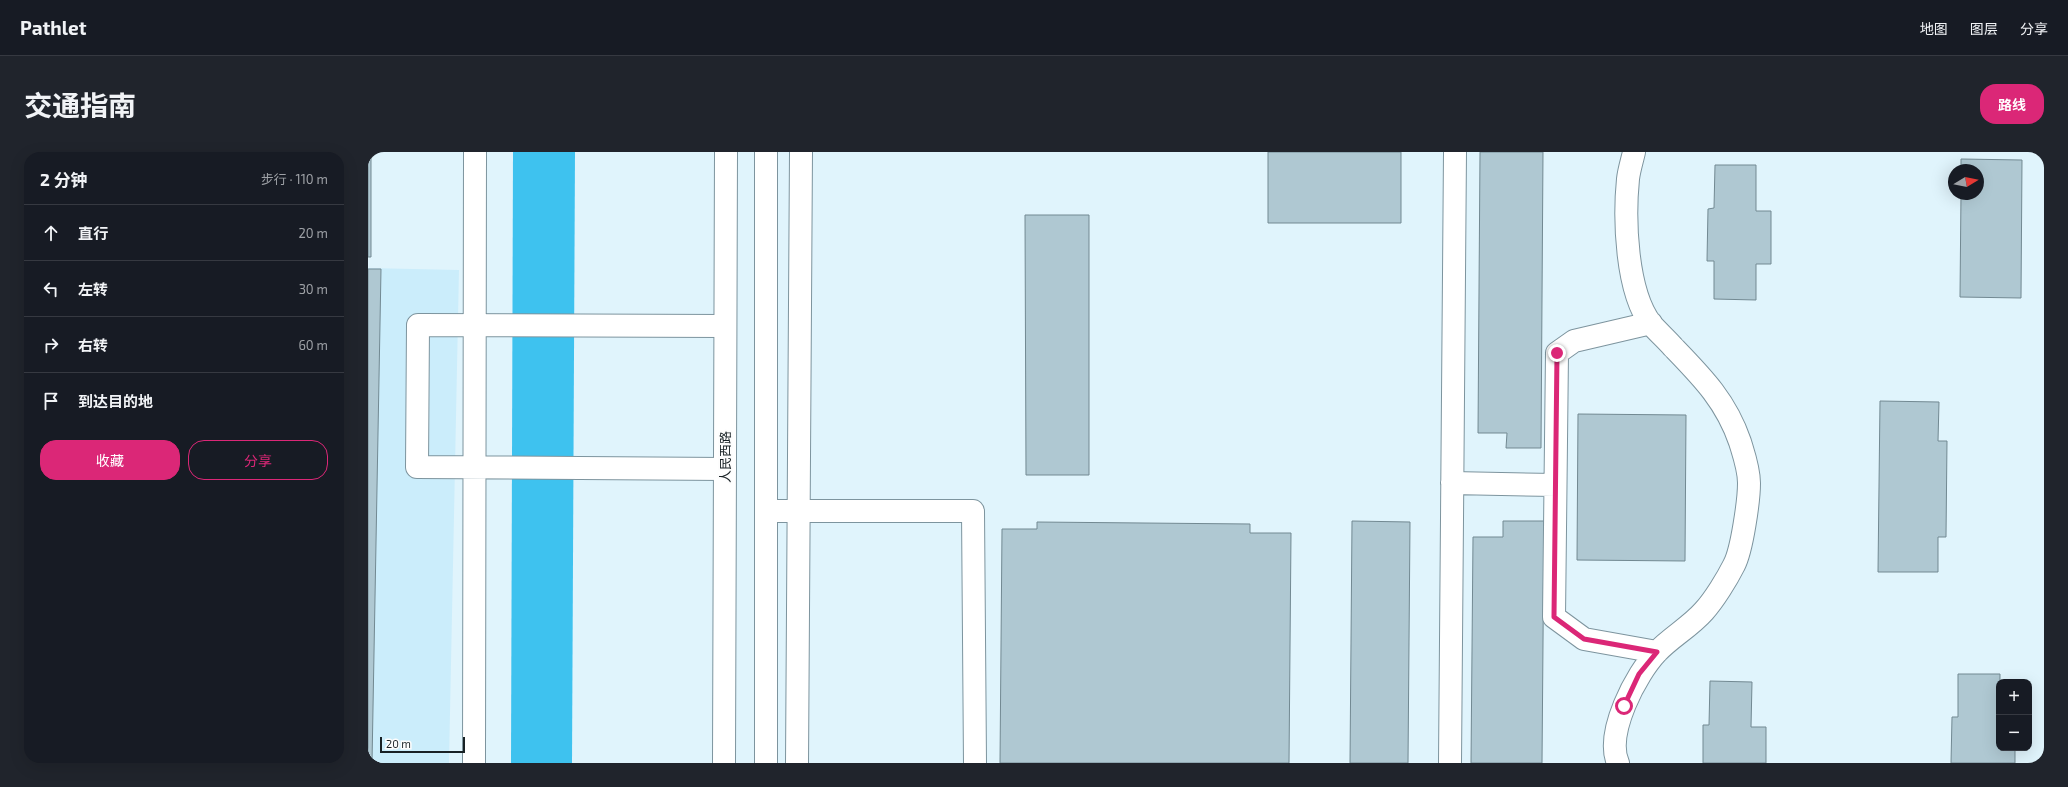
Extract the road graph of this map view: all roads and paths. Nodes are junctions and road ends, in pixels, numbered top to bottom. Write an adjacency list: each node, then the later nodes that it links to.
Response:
1 (475, 152): 8 (main road)
2 (726, 152): 9 (main road, 人民西路)
3 (766, 152): 14 (main road)
4 (801, 152): 19 (main road)
5 (1455, 152): 12 (main road)
6 (1634, 152): 7 (main road)
7 (1651, 323): 13 (main road); 15 (main road)
8 (484, 325): 9 (main road); 10 (main road); 10 (main road)
9 (726, 326): 11 (main road, 人民西路)
10 (474, 467): 11 (main road); 16 (main road)
11 (725, 469): 17 (main road, 人民西路)
12 (1452, 483): 13 (main road); 21 (main road)
13 (1556, 485): 15 (main road)
14 (766, 512): 18 (main road); 20 (main road)
15 (1657, 652): 22 (main road)
16 (474, 763)
17 (724, 763)
18 (766, 763)
19 (797, 763)
20 (975, 763)
21 (1450, 763)
22 (1618, 763)

